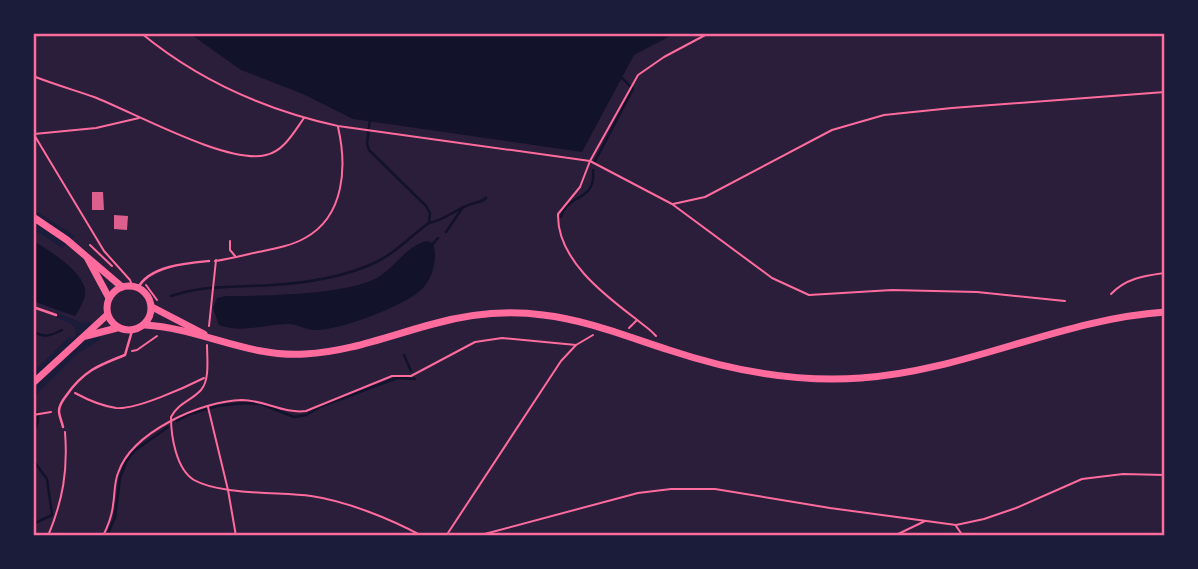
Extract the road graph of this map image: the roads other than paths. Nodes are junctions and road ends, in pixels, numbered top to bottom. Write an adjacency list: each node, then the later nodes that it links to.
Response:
1 (33, 218): 2 (main road)
2 (88, 258): 5 (main road); 6 (main road)
3 (209, 261): 4 (lane)
4 (133, 285): 5 (main road); 8 (main road)
5 (122, 287): 6 (main road)
6 (109, 298): 11 (main road)
7 (33, 307): 10 (lane)
8 (152, 307): 12 (main road); 16 (main road)
9 (1165, 312): 16 (main road)
10 (56, 315)
11 (107, 315): 13 (main road); 15 (main road)
12 (145, 325): 14 (main road); 16 (main road)
13 (117, 328): 14 (main road); 15 (main road)
14 (132, 331): 18 (lane)
15 (86, 336): 17 (main road)
16 (220, 342)
17 (33, 383)
18 (63, 427)

